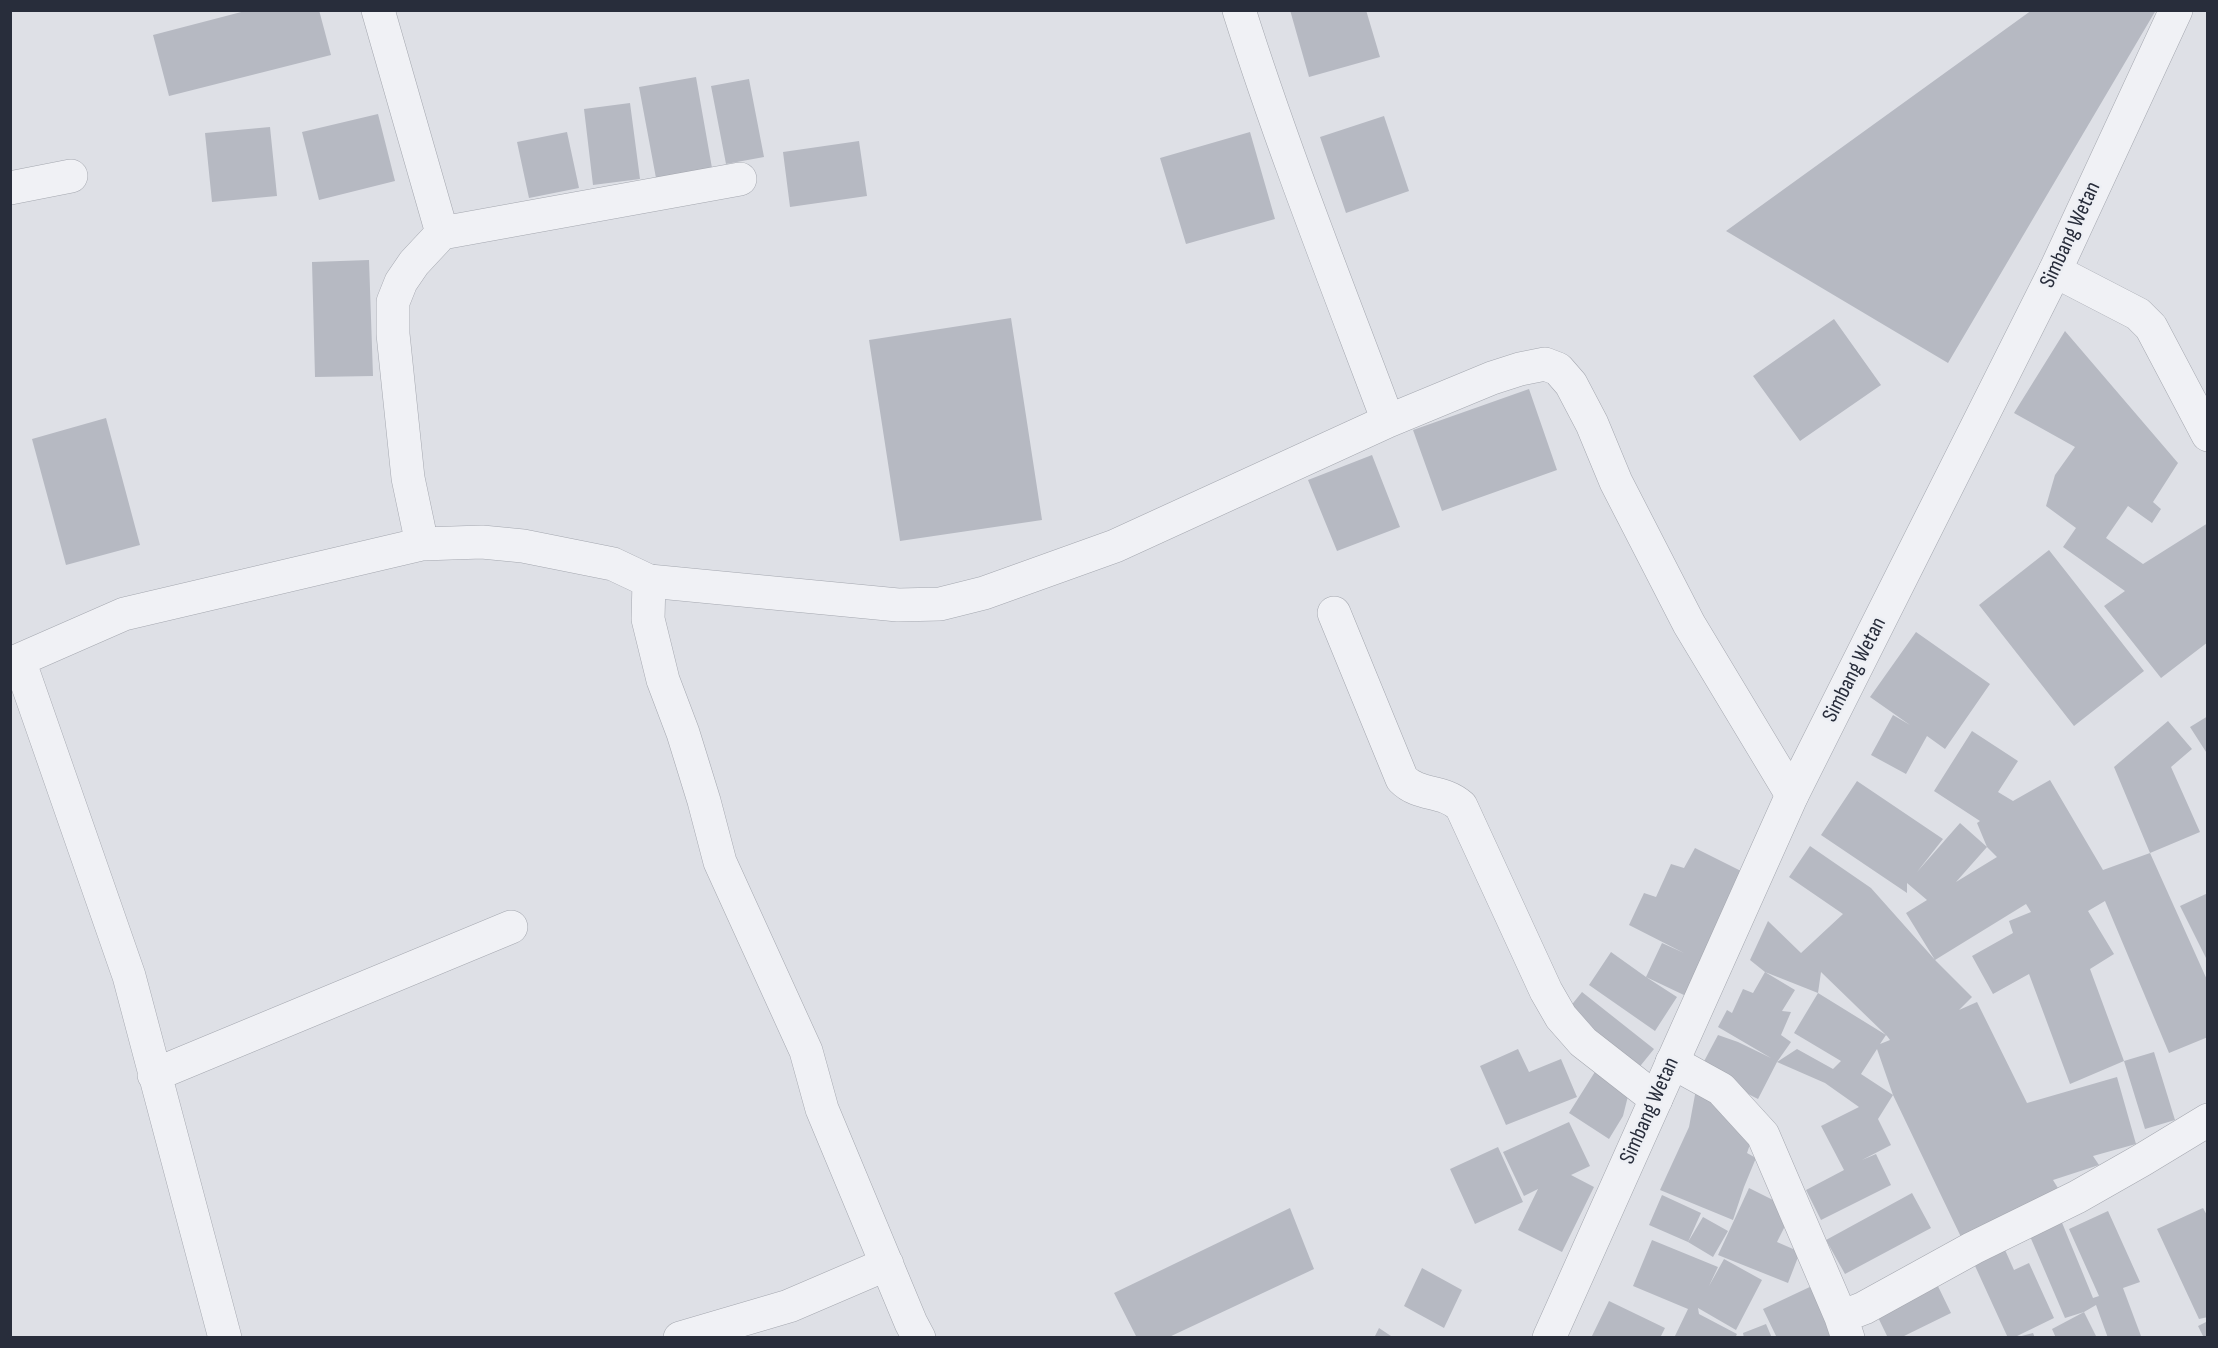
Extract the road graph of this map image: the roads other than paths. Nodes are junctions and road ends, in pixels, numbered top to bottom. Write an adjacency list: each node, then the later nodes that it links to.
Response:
1 (378, 10): 7 (street)
2 (1239, 10): 9 (street)
3 (2176, 10): 8 (street, Simbang Wetan)
4 (71, 176): 6 (street)
5 (740, 179): 7 (street)
6 (10, 188)
7 (442, 233): 11 (street)
8 (2055, 272): 10 (street); 15 (street, Simbang Wetan)
9 (1388, 421): 12 (street); 15 (street)
10 (2208, 435)
11 (422, 544): 12 (street); 14 (street)
12 (649, 581): 21 (street)
13 (1334, 613): 19 (street)
14 (15, 662): 18 (street)
15 (1792, 795): 17 (street, Simbang Wetan)
16 (511, 927): 18 (street)
17 (1672, 1062): 19 (street, Simbang Wetan); 22 (street)
18 (154, 1075): 23 (street)
19 (1656, 1099): 26 (street, Simbang Wetan)
20 (2208, 1120): 22 (street)
21 (887, 1264): 24 (street); 25 (street)
22 (1845, 1327)
23 (225, 1338)
24 (680, 1338)
25 (919, 1338)
26 (1549, 1338)

